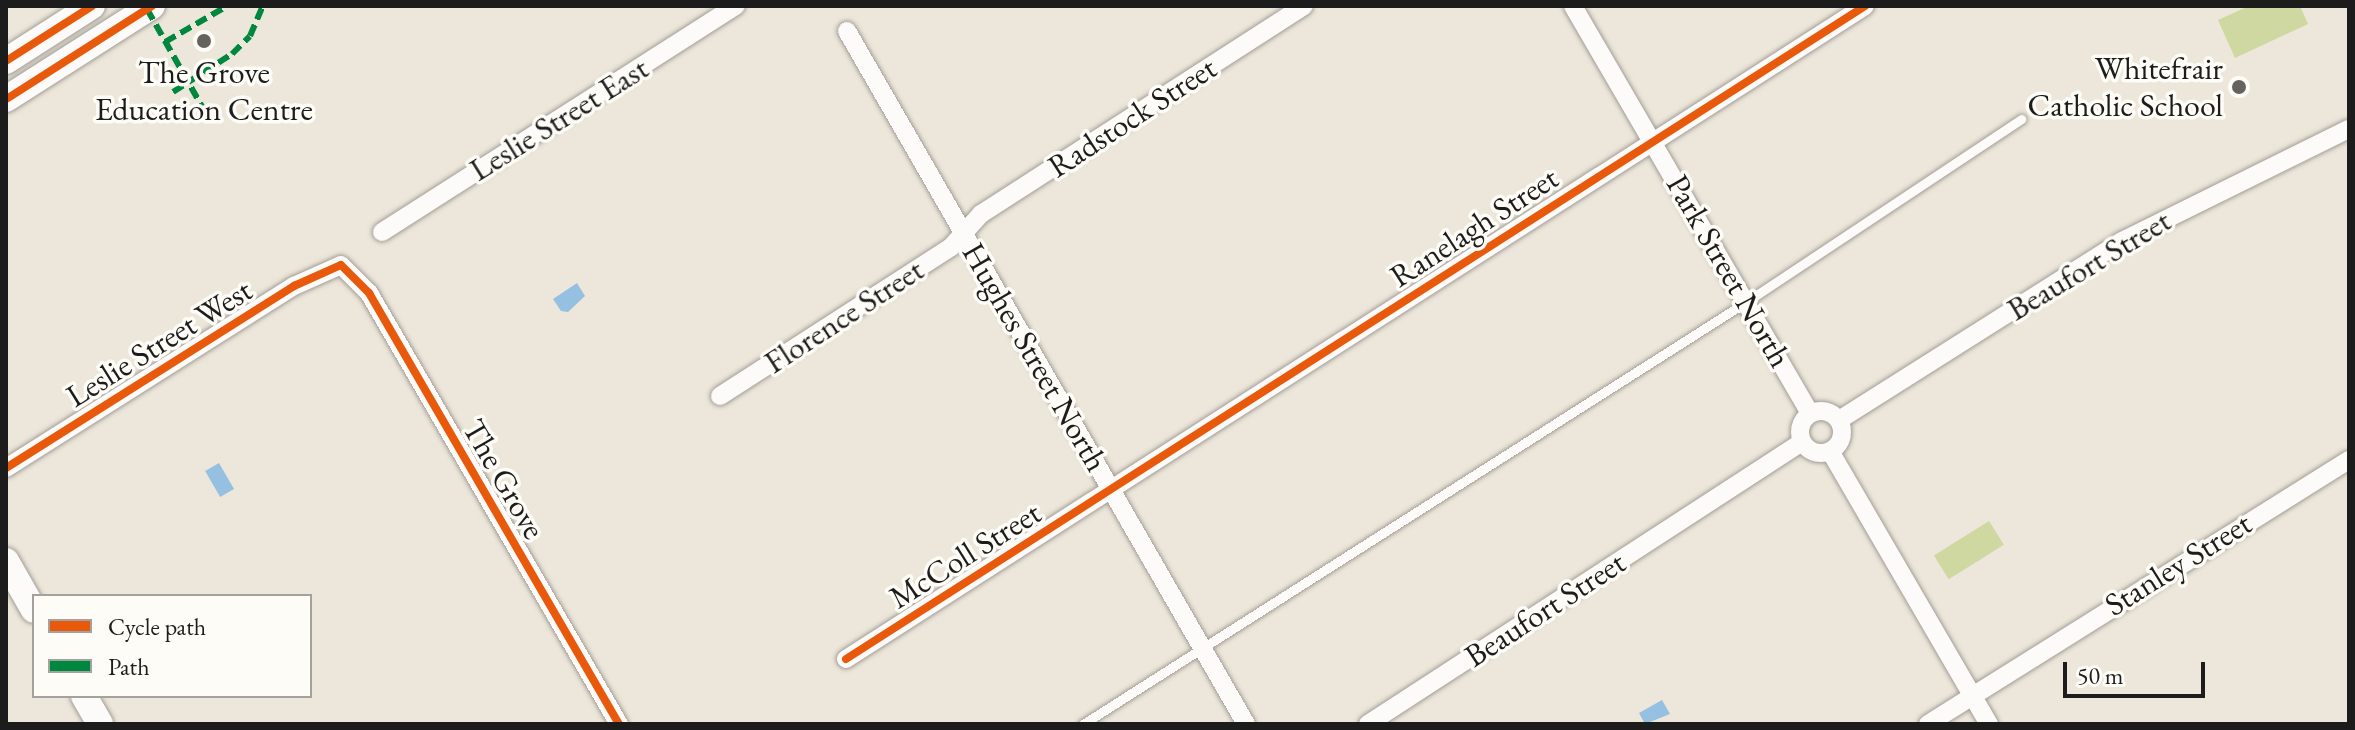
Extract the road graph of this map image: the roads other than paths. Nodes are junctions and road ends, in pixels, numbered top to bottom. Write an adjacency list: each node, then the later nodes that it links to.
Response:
1 (92, 6): 8 (main road)
2 (152, 6): 9 (main road)
3 (736, 6): 13 (street, Leslie Street East)
4 (1304, 6): 14 (street, Radstock Street)
5 (1573, 6): 12 (street, Park Street North)
6 (1865, 6): 12 (street, Ranelagh Street)
7 (847, 31): 14 (street, Hughes Street North)
8 (6, 61)
9 (6, 99)
10 (2021, 119): 16 (lane)
11 (2349, 129): 19 (street, Beaufort Street)
12 (1652, 140): 16 (street, Park Street North); 24 (street, Ranelagh Street)
13 (382, 232)
14 (964, 232): 17 (street, Florence Street); 24 (street, Hughes Street North)
15 (341, 265): 23 (street, Leslie Street West); 32 (street, The Grove)
16 (1749, 300): 18 (street, Park Street North); 27 (lane)
17 (720, 396)
18 (1810, 413): 19 (street); 20 (street)
19 (1839, 420): 21 (street)
20 (1802, 442): 21 (street); 35 (street, Beaufort Street)
21 (1830, 451): 29 (street)
22 (2349, 460): 29 (street, Stanley Street)
23 (6, 468)
24 (1111, 491): 27 (street, Hughes Street North); 28 (street, McColl Street)
25 (6, 561): 26 (main road)
26 (32, 606)
27 (1202, 648): 33 (lane); 34 (street, Hughes Street North)
28 (846, 659)
29 (1972, 695): 36 (street, Stanley Street); 37 (street)
30 (85, 698): 31 (main road)
31 (100, 724)
32 (619, 724)
33 (1083, 724)
34 (1246, 724)
35 (1368, 724)
36 (1928, 724)
37 (1989, 724)

